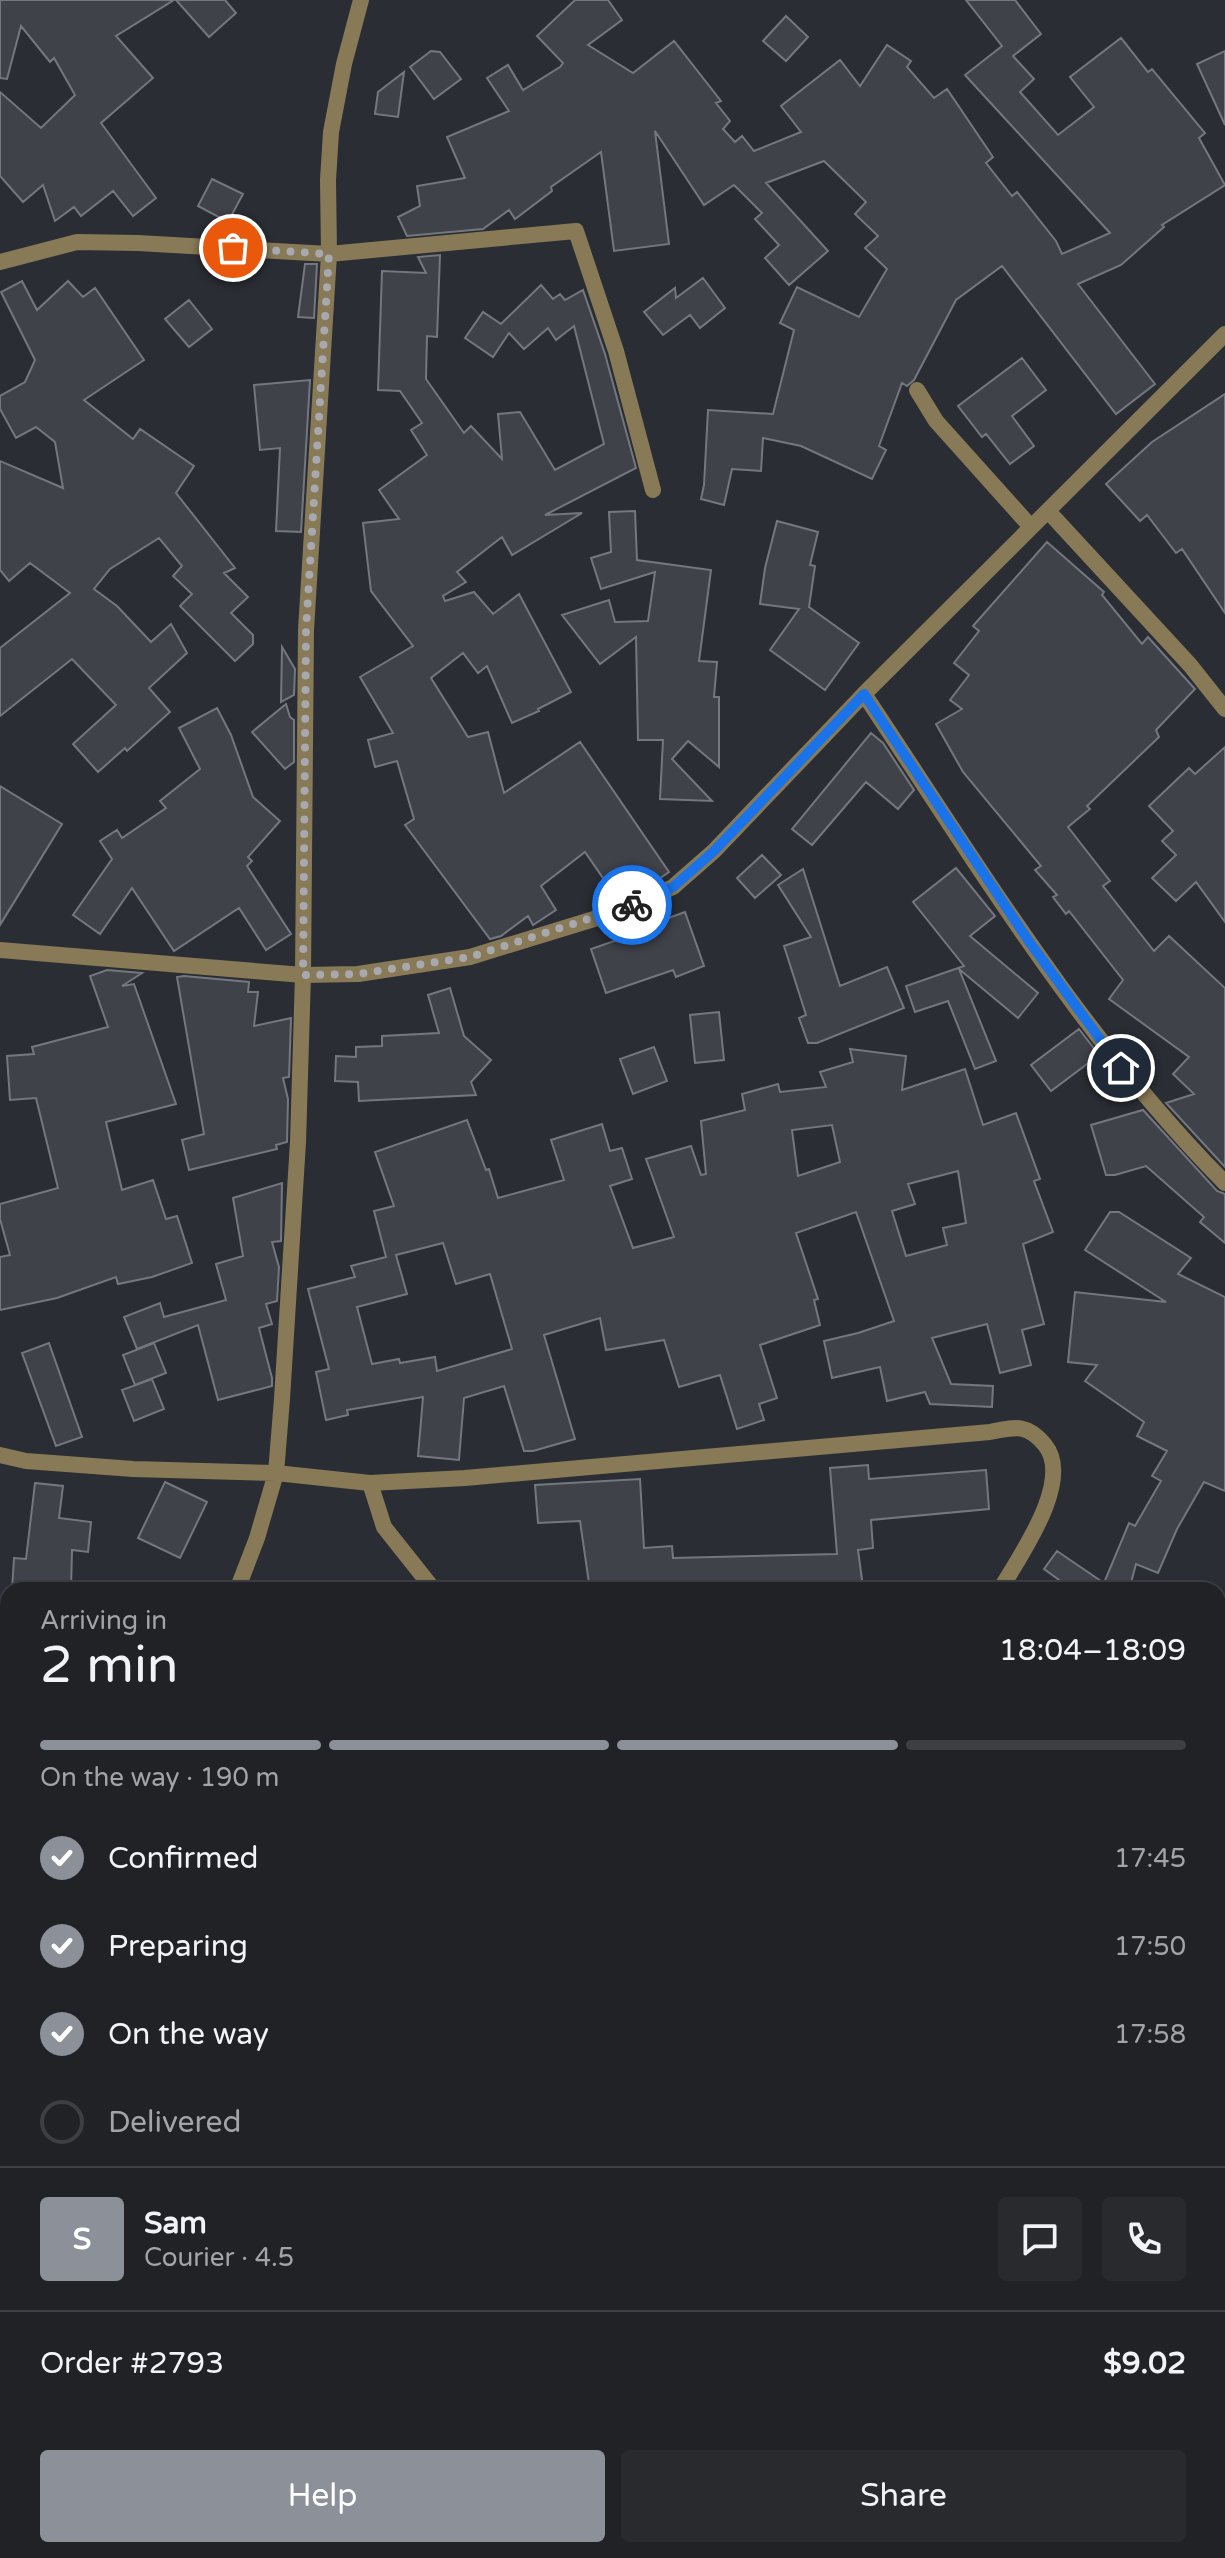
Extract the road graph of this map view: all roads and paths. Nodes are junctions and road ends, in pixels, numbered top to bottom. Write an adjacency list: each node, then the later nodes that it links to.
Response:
1 (361, 0): 2 (street)
2 (329, 254): 3 (street); 6 (street); 12 (street)
3 (0, 262)
4 (1225, 334): 7 (street)
5 (917, 390): 8 (street)
6 (653, 490)
7 (1048, 511): 8 (street); 10 (street)
8 (1031, 527): 9 (street)
9 (864, 694): 12 (street); 13 (street)
10 (1225, 709)
11 (0, 950): 12 (street)
12 (303, 975): 15 (street)
13 (1225, 1183)
14 (0, 1455): 15 (street)
15 (276, 1473): 16 (street); 17 (street)
16 (370, 1483): 18 (street); 19 (street)
17 (244, 1582)
18 (428, 1582)
19 (1005, 1582)

